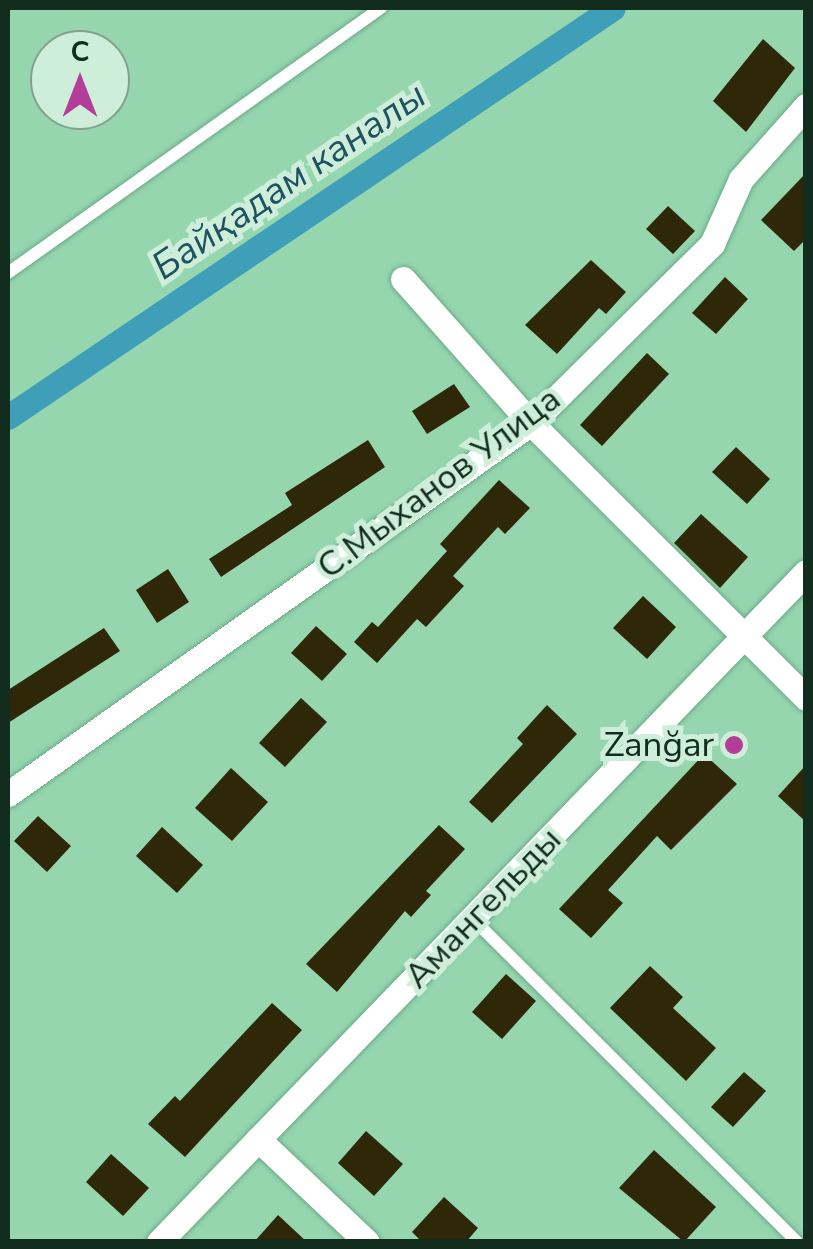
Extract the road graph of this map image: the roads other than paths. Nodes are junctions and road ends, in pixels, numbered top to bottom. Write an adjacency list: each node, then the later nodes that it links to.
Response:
1 (381, 8): 3 (lane)
2 (806, 106): 5 (street, С.Мыханов Улица)
3 (8, 273)
4 (403, 280): 5 (street)
5 (530, 423): 7 (street); 9 (street, С.Мыханов Улица)
6 (806, 572): 7 (street, Амангельды)
7 (742, 638): 8 (street); 10 (street, Амангельды)
8 (806, 698)
9 (8, 794)
10 (473, 919): 11 (street, Амангельды); 14 (lane)
11 (258, 1139): 12 (street, Амангельды); 13 (street)
12 (159, 1242)
13 (367, 1242)
14 (796, 1242)

